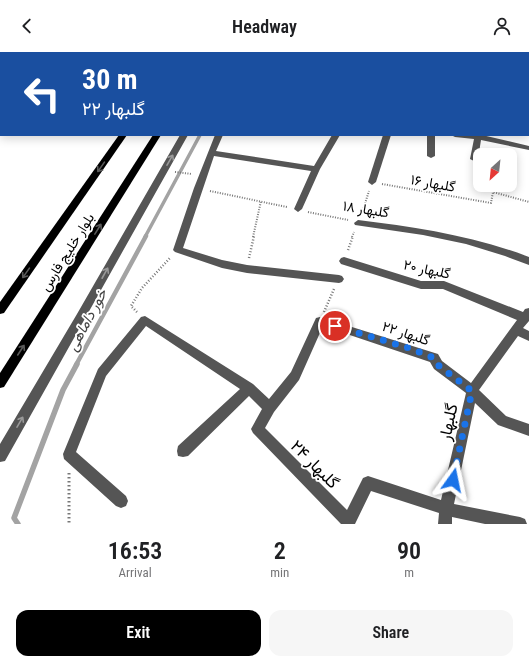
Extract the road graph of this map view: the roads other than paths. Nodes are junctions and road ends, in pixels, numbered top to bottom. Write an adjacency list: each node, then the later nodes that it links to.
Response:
1 (123, 136): 20 (main road, بلوار خلیج فارس, one-way to 20)
2 (156, 136): 25 (main road, بلوار خلیج فارس, one-way to 2)
3 (183, 136): 31 (street, one-way to 3)
4 (219, 136): 11 (street)
5 (335, 136): 13 (street)
6 (387, 136): 14 (street)
7 (431, 136): 12 (street)
8 (477, 136): 9 (street); 10 (street)
9 (475, 148)
10 (529, 148)
11 (211, 153): 13 (street); 19 (street)
12 (431, 156)
13 (316, 169): 15 (street)
14 (372, 182)
15 (298, 209)
16 (358, 223): 18 (street, گلبهار ۱۸)
17 (344, 261): 21 (street, گلبهار ۲۰)
18 (529, 261)
19 (339, 279)
20 (0, 310)
21 (527, 315): 23 (street, گلبهار)
22 (320, 321): 27 (street, گلبهار ۲۲); 28 (street, گلبهار ۲۴)
23 (516, 330): 24 (street); 27 (street, گلبهار)
24 (529, 336)
25 (0, 383)
26 (249, 388): 28 (street); 30 (street); 32 (street)
27 (472, 391): 29 (street, گلبهار ۲۲); 33 (street, گلبهار)
28 (270, 408): 33 (street, گلبهار ۲۴)
29 (529, 430)
30 (183, 451)
31 (0, 456)
32 (121, 501)
33 (446, 509): 34 (street, گلبهار); 35 (street)
34 (445, 524)
35 (520, 524)

